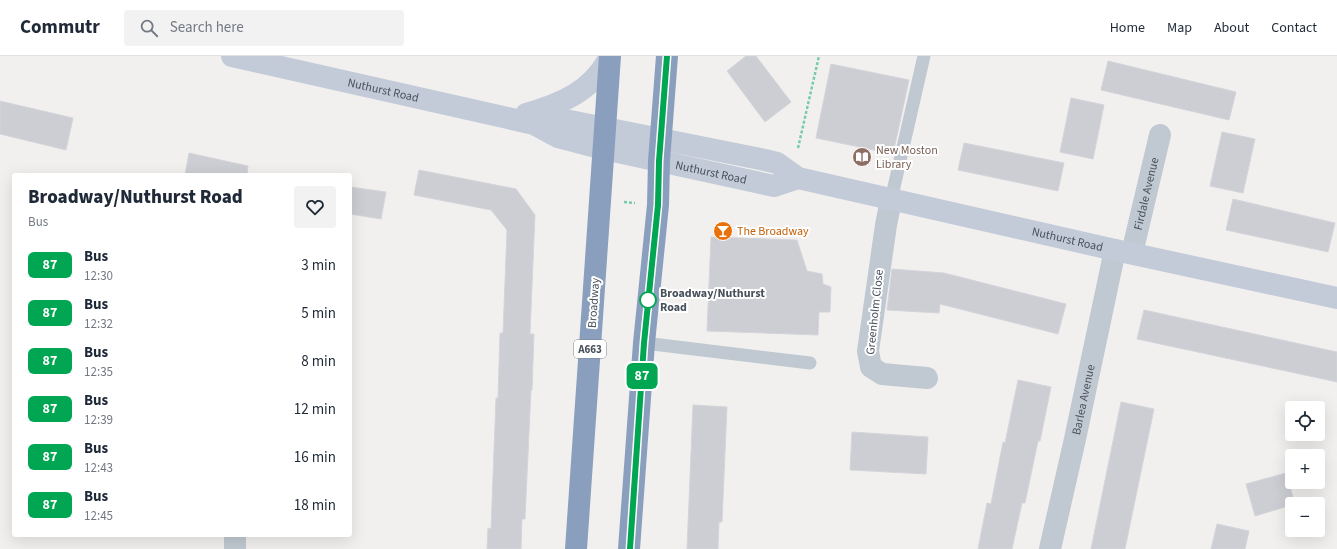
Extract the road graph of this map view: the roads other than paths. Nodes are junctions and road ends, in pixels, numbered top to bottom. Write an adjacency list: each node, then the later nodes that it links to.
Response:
1 (232, 56): 5 (street, Nuthurst Road)
2 (610, 56): 5 (street); 7 (highway, Broadway / A663)
3 (667, 56): 8 (highway)
4 (924, 56): 11 (lane)
5 (505, 119): 7 (street, Nuthurst Road)
6 (1160, 135): 12 (street, Firdale Avenue)
7 (605, 139): 8 (street, Nuthurst Road); 9 (street, Nuthurst Road); 19 (highway, Broadway / A663)
8 (661, 139): 9 (highway); 10 (street, Nuthurst Road)
9 (659, 161): 10 (street, Nuthurst Road); 14 (highway)
10 (795, 176): 11 (street, Nuthurst Road)
11 (891, 200): 12 (street, Nuthurst Road); 16 (street, Greenholm Close)
12 (1124, 252): 13 (street, Nuthurst Road); 21 (street, Barlea Avenue)
13 (1337, 298)
14 (644, 343): 15 (lane); 20 (highway)
15 (810, 363)
16 (927, 378)
17 (236, 537): 18 (street)
18 (235, 549)
19 (576, 549)
20 (630, 549)
21 (1050, 549)

